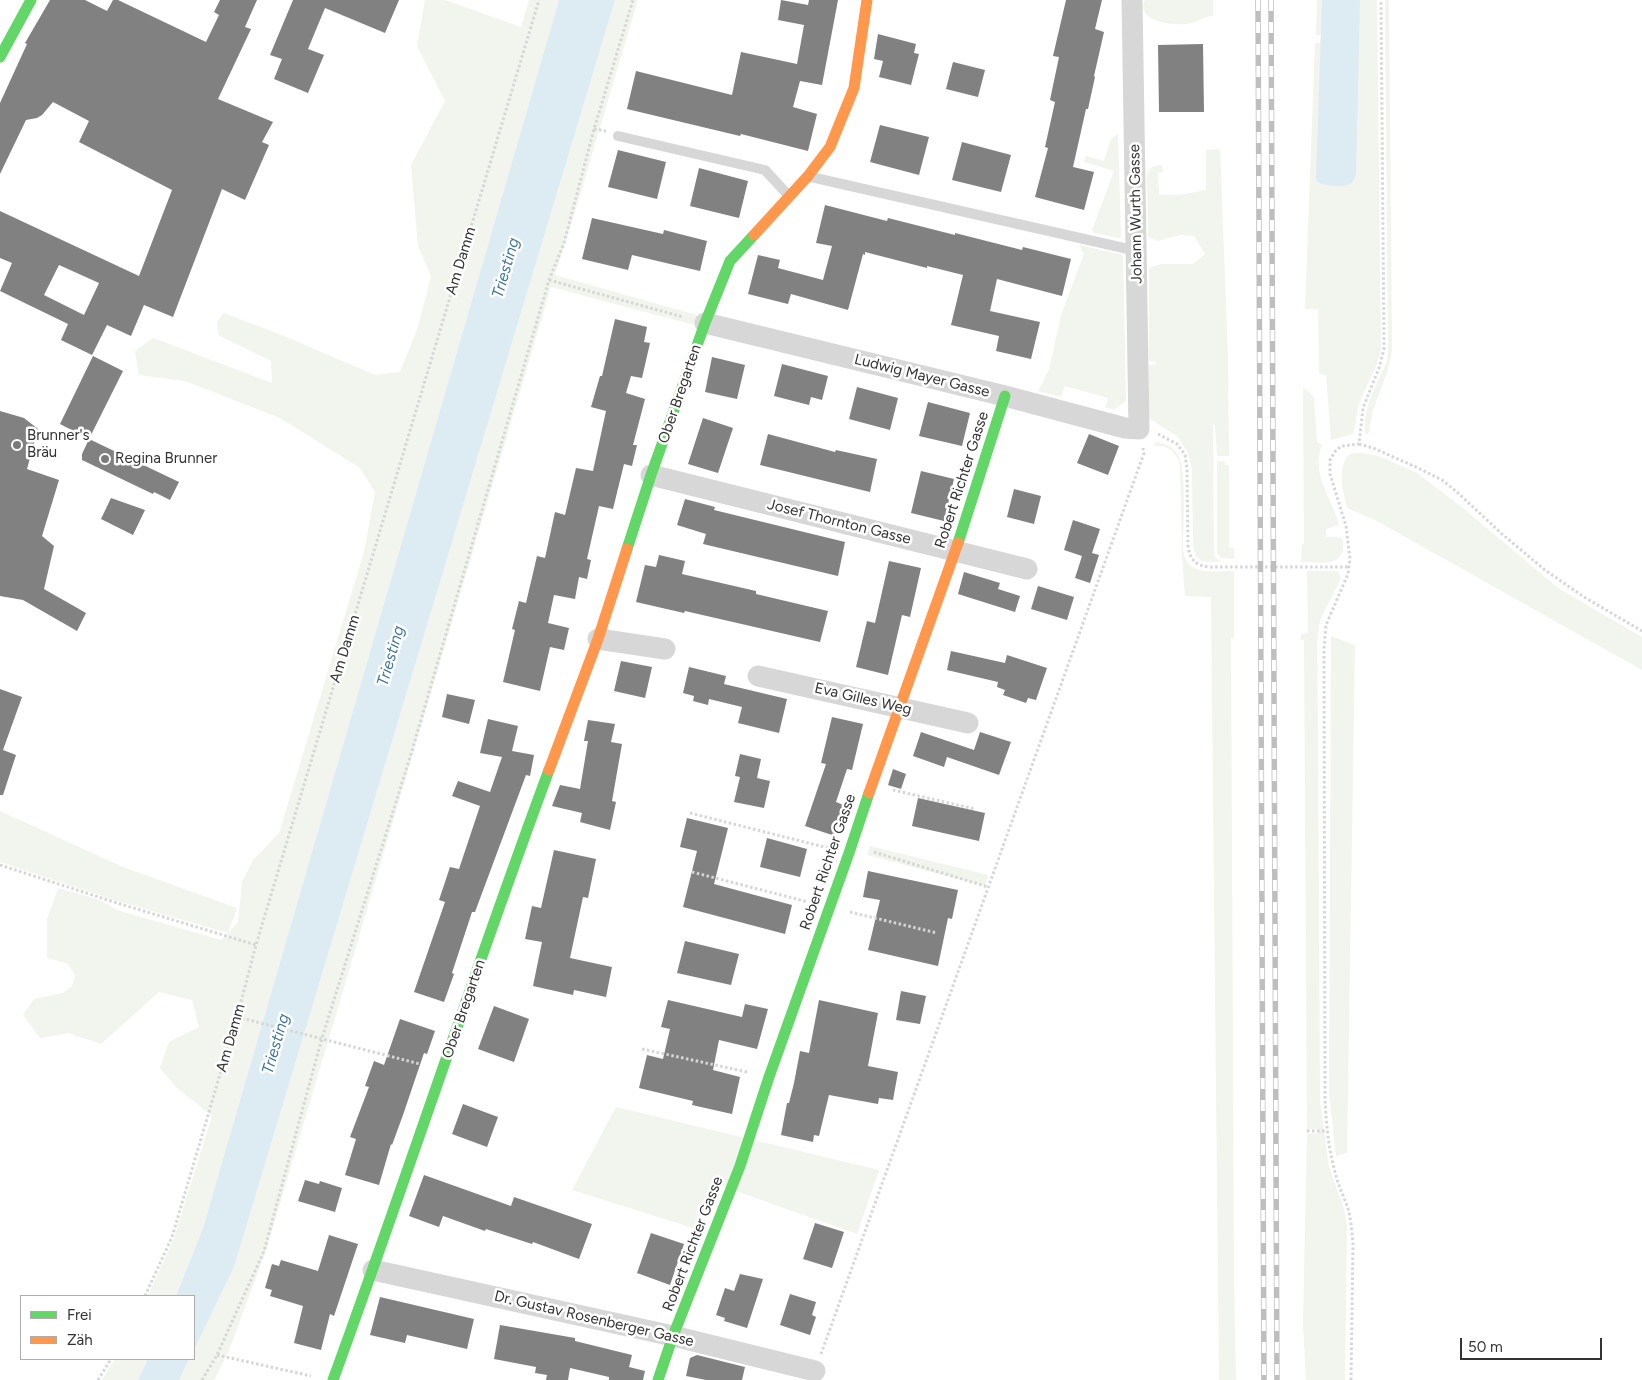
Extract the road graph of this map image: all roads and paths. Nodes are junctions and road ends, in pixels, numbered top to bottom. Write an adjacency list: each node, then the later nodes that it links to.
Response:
1 (31, 0): 7 (street)
2 (539, 0): 36 (path, Am Damm)
3 (633, 0): 12 (path)
4 (867, 0): 9 (street, Ober Bregarten)
5 (1132, 0): 11 (street, Johann Wurth Gasse)
6 (1381, 0): 16 (path)
7 (0, 58)
8 (618, 136): 10 (lane)
9 (808, 176): 10 (street, Ober Bregarten); 11 (lane)
10 (789, 196): 13 (street, Ober Bregarten)
11 (1137, 251): 15 (street, Johann Wurth Gasse)
12 (549, 280): 13 (path); 38 (path)
13 (705, 323): 14 (street, Ludwig Mayer Gasse); 17 (street, Ober Bregarten)
14 (1005, 396): 15 (street, Ludwig Mayer Gasse); 18 (street, Robert Richter Gasse)
15 (1139, 429): 19 (path); 33 (path)
16 (1359, 444): 19 (path); 21 (path)
17 (652, 475): 18 (street, Josef Thornton Gasse); 22 (street, Ober Bregarten)
18 (955, 551): 20 (street, Josef Thornton Gasse); 25 (street, Robert Richter Gasse)
19 (1349, 566): 43 (path)
20 (1027, 569)
21 (1642, 631)
22 (598, 639): 23 (street); 40 (street, Ober Bregarten)
23 (665, 650)
24 (758, 676): 25 (street, Eva Gilles Weg)
25 (898, 706): 26 (street, Eva Gilles Weg); 27 (street, Robert Richter Gasse)
26 (968, 723)
27 (870, 785): 28 (path); 30 (street, Robert Richter Gasse)
28 (975, 809)
29 (690, 813): 30 (path)
30 (850, 849): 33 (path); 34 (street, Robert Richter Gasse)
31 (0, 865): 36 (path)
32 (692, 872): 34 (path)
33 (988, 887): 49 (path)
34 (828, 907): 35 (path); 41 (street, Robert Richter Gasse)
35 (937, 933)
36 (256, 945): 37 (path, Am Damm)
37 (237, 1017): 38 (path); 45 (path, Am Damm)
38 (322, 1038): 40 (path); 47 (path)
39 (642, 1048): 41 (path)
40 (443, 1070): 44 (street, Ober Bregarten)
41 (769, 1077): 46 (street, Robert Richter Gasse)
42 (1307, 1131): 43 (path)
43 (1327, 1131): 55 (path)
44 (373, 1270): 46 (street, Dr. Gustav Rosenberger Gasse); 53 (street, Ober Bregarten)
45 (144, 1295)
46 (673, 1336): 49 (street, Dr. Gustav Rosenberger Gasse); 54 (street, Robert Richter Gasse)
47 (217, 1355): 50 (path); 52 (path)
48 (110, 1360): 51 (path)
49 (815, 1371)
50 (319, 1378)
51 (98, 1380)
52 (202, 1380)
53 (333, 1380)
54 (658, 1380)
55 (1350, 1380)

